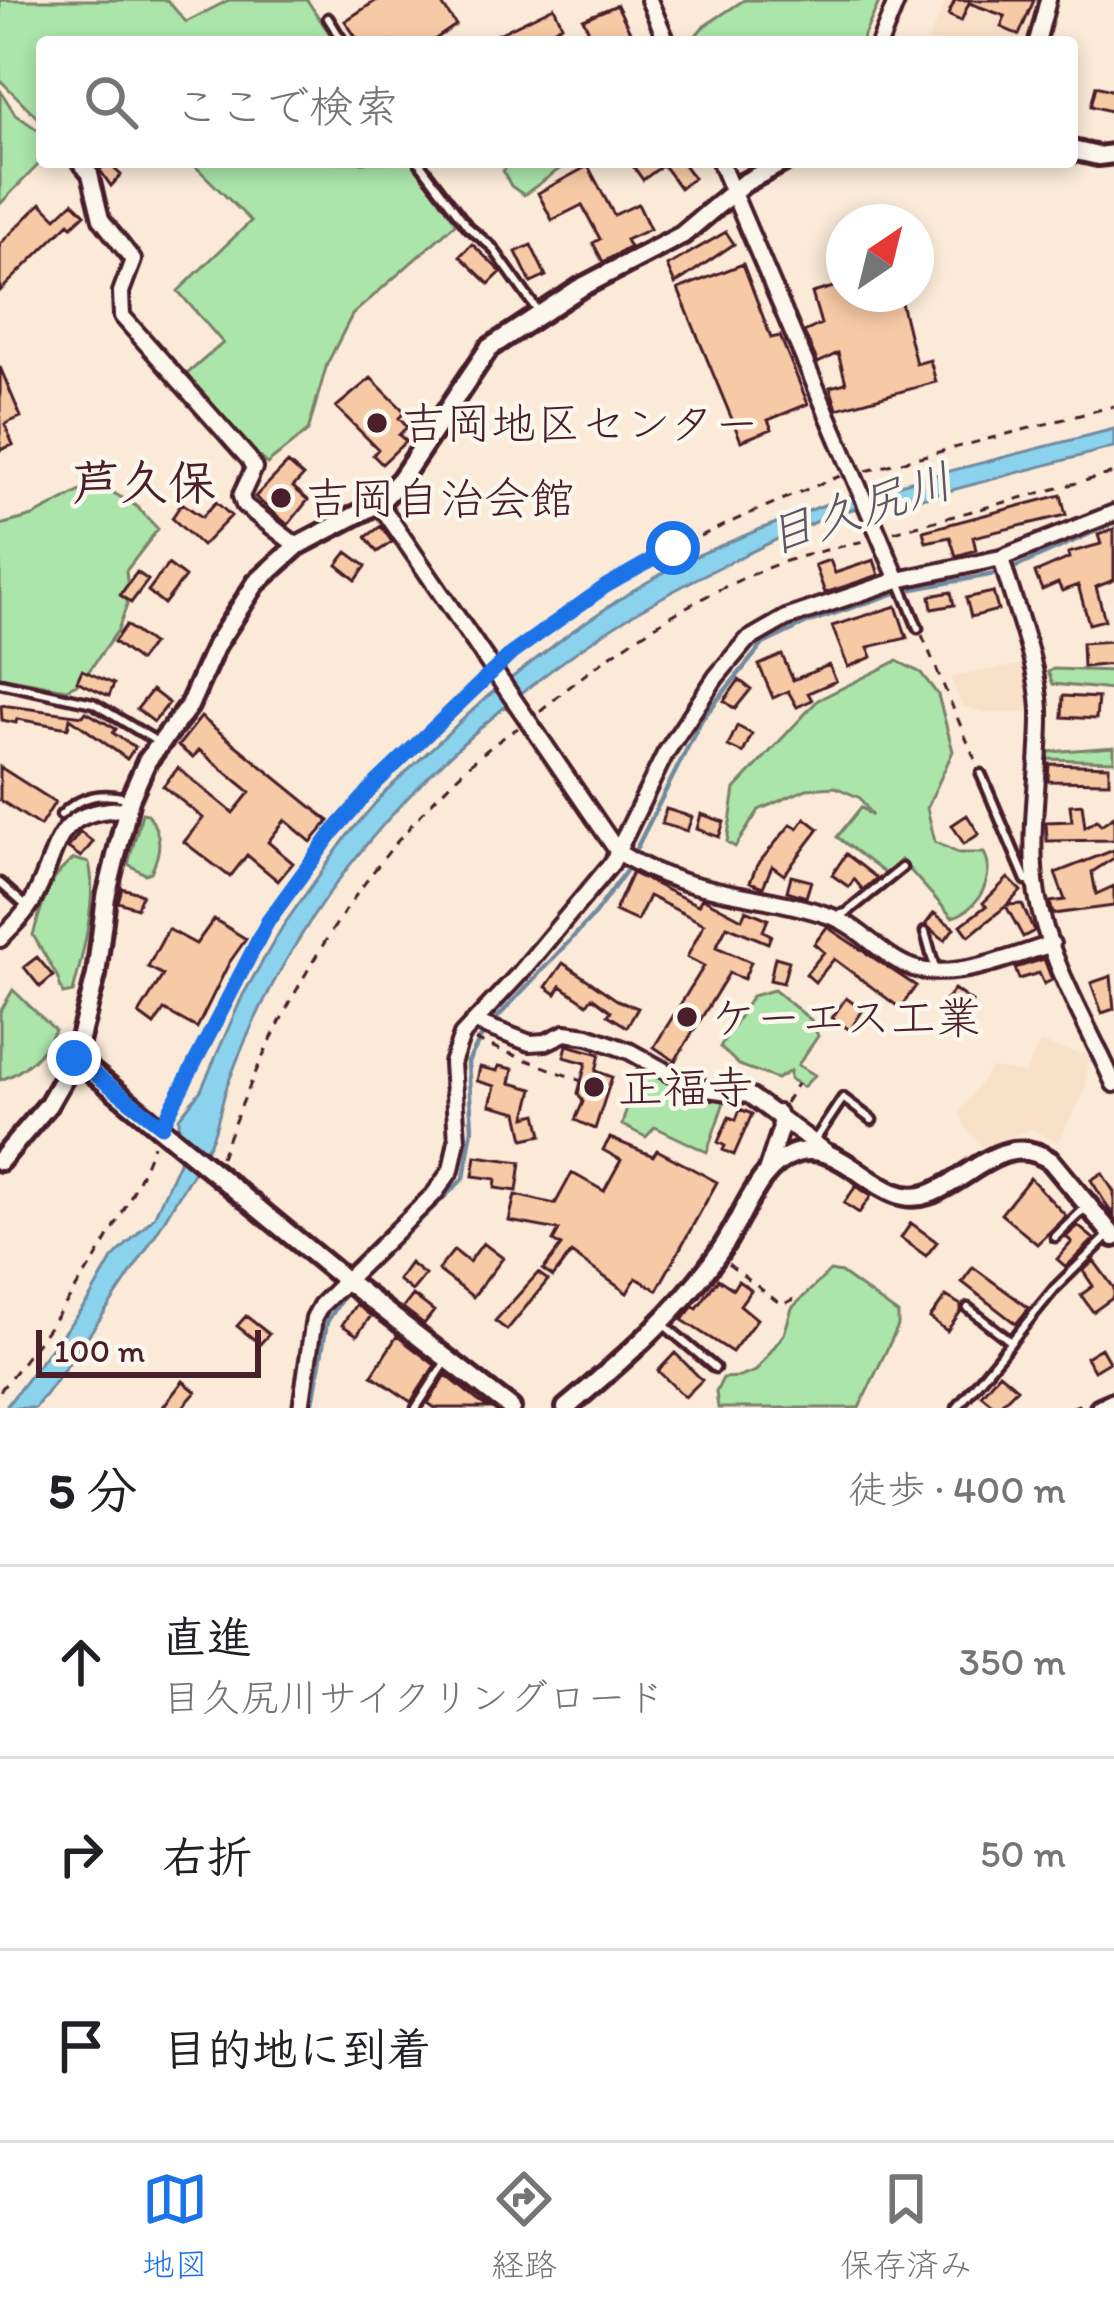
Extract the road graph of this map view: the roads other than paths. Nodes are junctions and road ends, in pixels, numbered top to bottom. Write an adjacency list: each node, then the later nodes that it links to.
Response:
1 (650, 0): 6 (street)
2 (897, 0): 7 (street)
3 (1048, 0): 8 (street)
4 (328, 18): 5 (lane)
5 (339, 36)
6 (665, 36)
7 (882, 36)
8 (1038, 36)
9 (1078, 152): 10 (street)
10 (1114, 154)
11 (85, 168): 19 (street)
12 (424, 168): 16 (lane)
13 (723, 168): 15 (street)
14 (774, 168): 15 (street)
15 (734, 193): 16 (street); 21 (street)
16 (539, 314): 17 (street)
17 (379, 503): 19 (street); 28 (street)
18 (1114, 512): 20 (street)
19 (296, 547): 24 (street)
20 (1001, 558): 21 (street); 31 (street)
21 (898, 580): 22 (lane); 28 (street)
22 (918, 628)
23 (0, 683): 24 (lane)
24 (159, 743): 26 (street)
25 (979, 770): 31 (lane)
26 (129, 804): 27 (lane); 32 (street); 39 (street)
27 (61, 814)
28 (618, 852): 33 (street); 38 (street)
29 (902, 868): 33 (lane)
30 (0, 883): 32 (lane)
31 (1036, 885): 36 (street)
32 (29, 908): 35 (street)
33 (832, 917): 37 (street)
34 (925, 932): 37 (lane)
35 (0, 939)
36 (1052, 944): 37 (street); 40 (street)
37 (935, 971)
38 (475, 1022): 41 (street); 49 (street)
39 (74, 1058): 44 (street); 49 (street)
40 (1114, 1084)
41 (778, 1114): 43 (street); 45 (street)
42 (872, 1120): 43 (lane)
43 (819, 1149): 45 (street); 46 (street)
44 (0, 1161)
45 (766, 1174): 51 (street)
46 (1088, 1206): 47 (street); 48 (lane)
47 (1113, 1236): 52 (lane)
48 (1055, 1237)
49 (344, 1279): 53 (street); 56 (street)
50 (968, 1308): 52 (lane)
51 (660, 1320): 54 (lane); 59 (street)
52 (1010, 1341): 60 (lane)
53 (448, 1360): 57 (lane); 58 (street)
54 (716, 1368)
55 (1114, 1402): 61 (street)
56 (301, 1408)
57 (416, 1408)
58 (511, 1408)
59 (566, 1408)
60 (957, 1408)
61 (1100, 1408)

